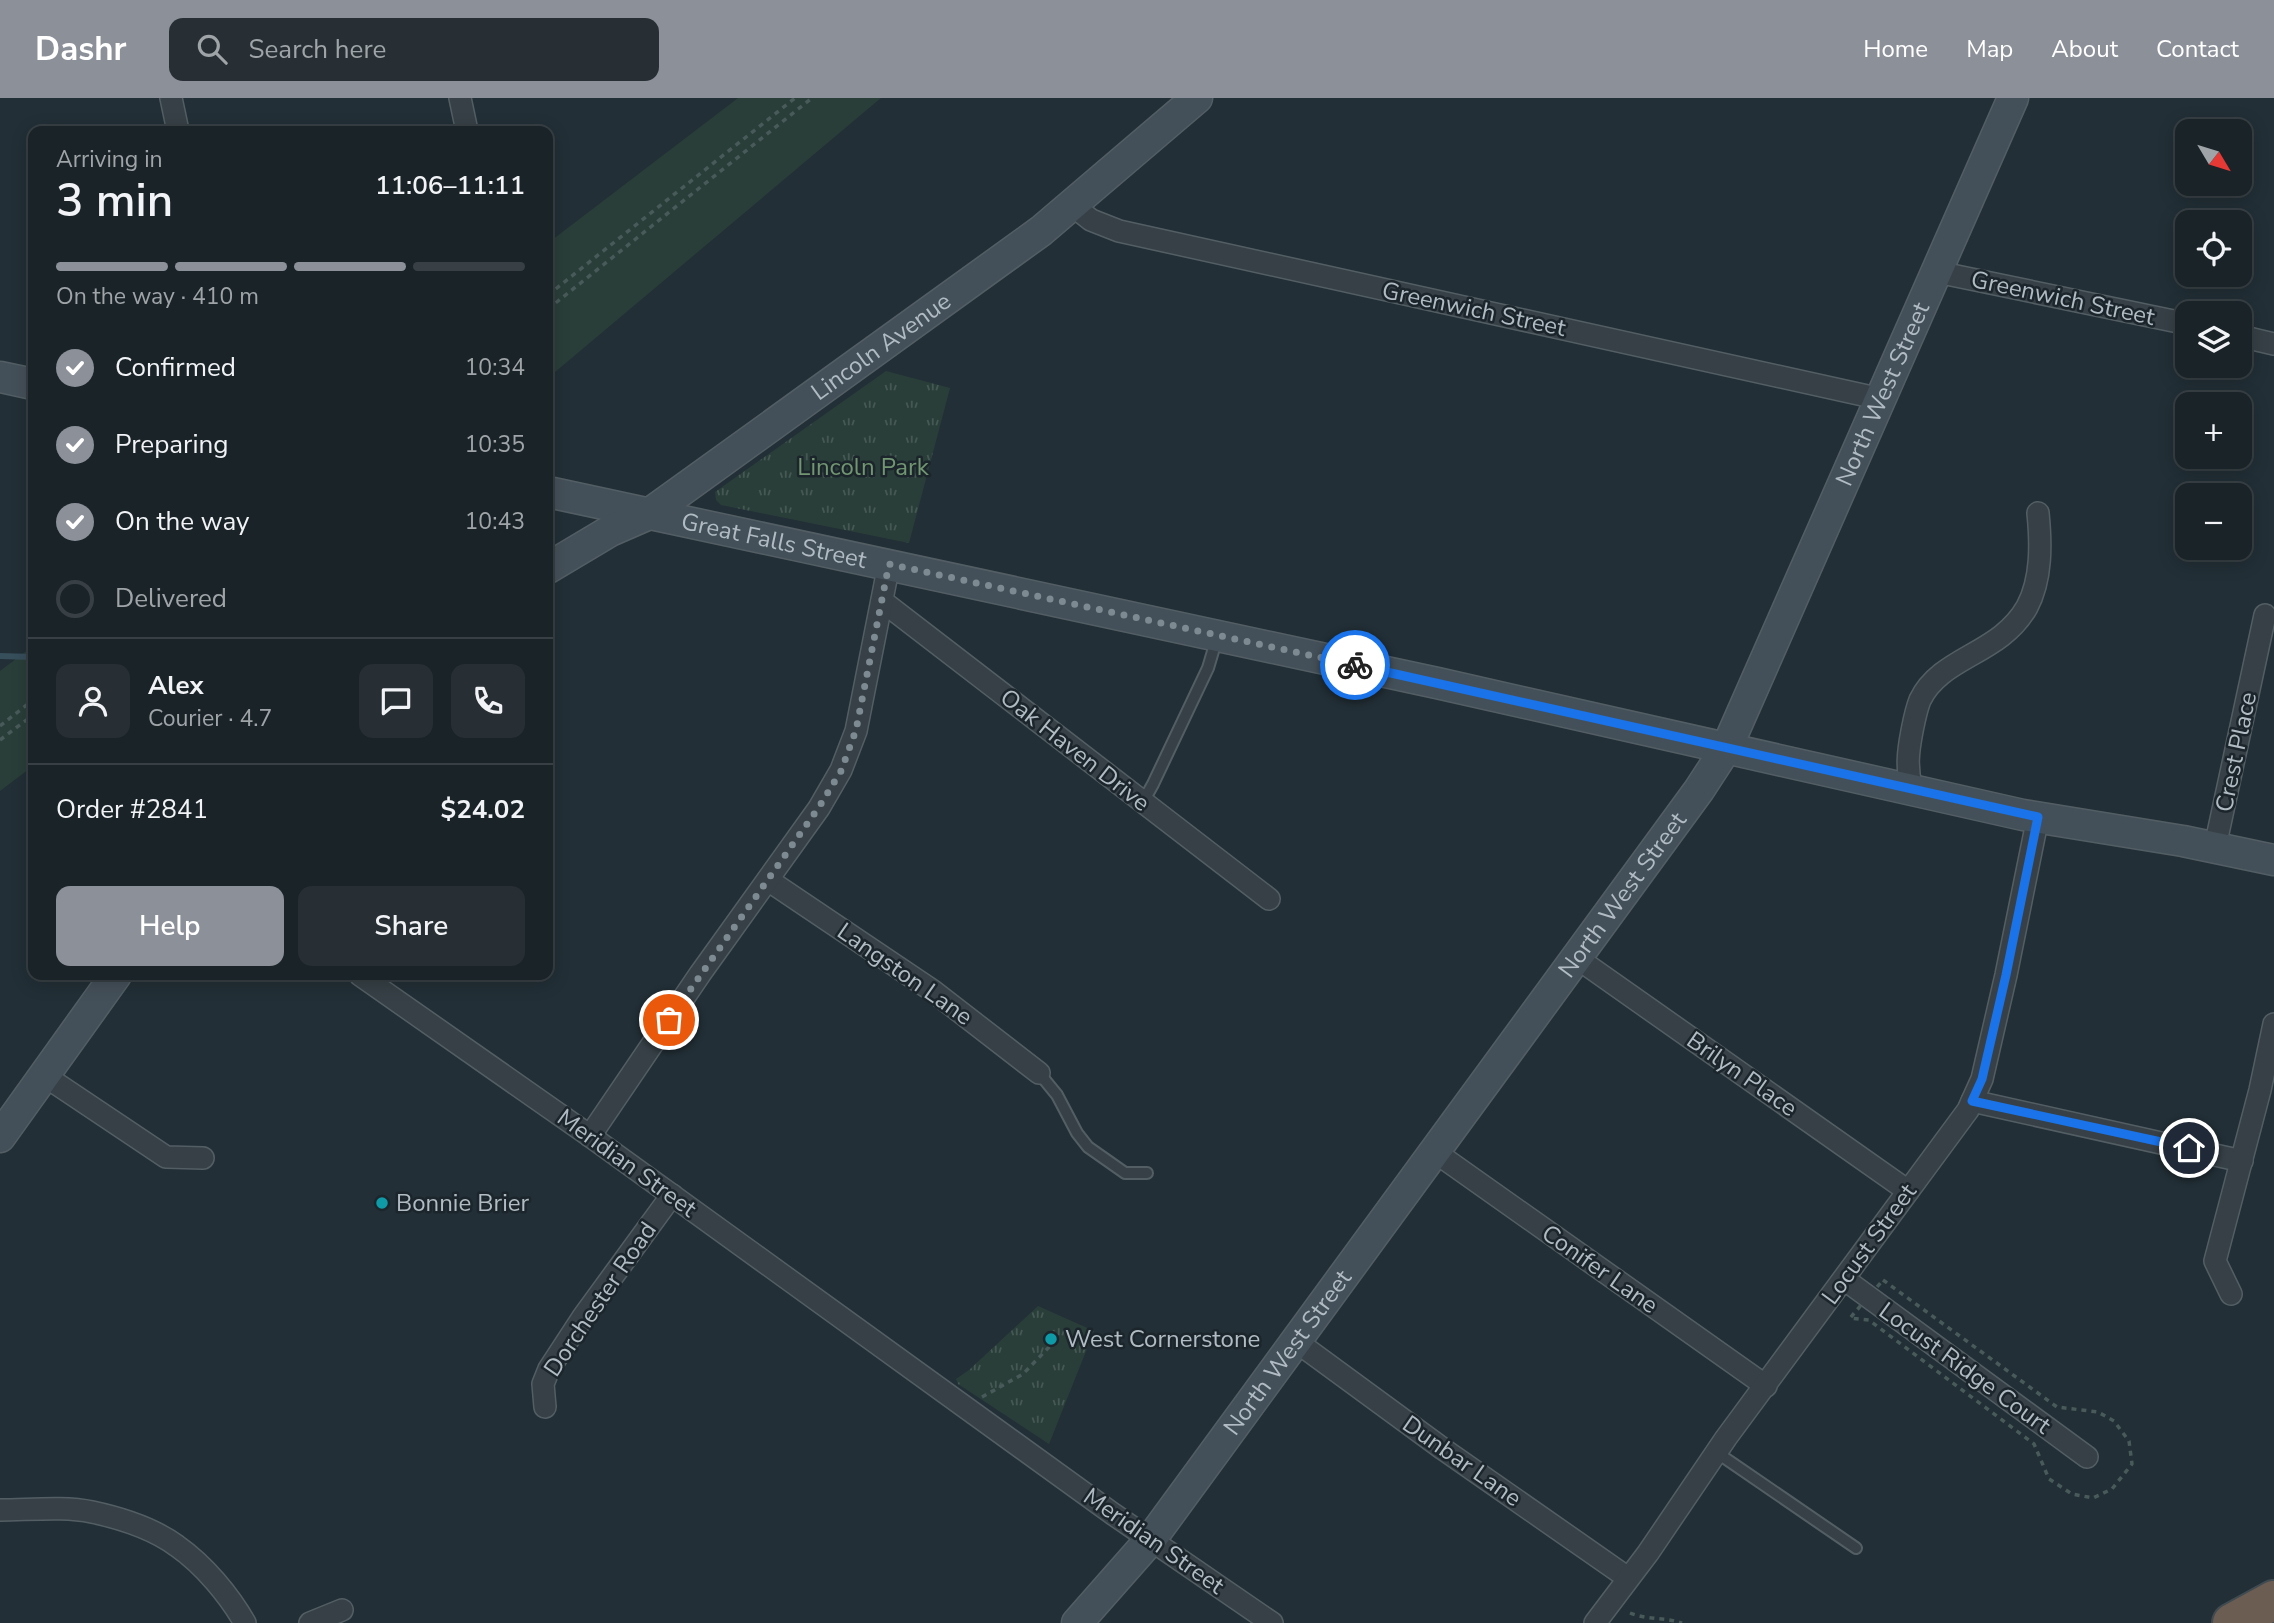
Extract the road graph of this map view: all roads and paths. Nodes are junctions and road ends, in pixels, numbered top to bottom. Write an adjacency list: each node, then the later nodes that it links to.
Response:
1 (171, 98): 7 (street)
2 (460, 98): 8 (street)
3 (795, 98): 11 (path)
4 (812, 98): 12 (path)
5 (1197, 98): 9 (main road, Lincoln Avenue)
6 (2013, 98): 10 (main road, North West Street)
7 (177, 126)
8 (466, 126)
9 (1072, 205): 18 (street, Greenwich Street); 21 (main road, Lincoln Avenue)
10 (1937, 272): 13 (street, Greenwich Street); 18 (main road, North West Street)
11 (553, 291)
12 (553, 305)
13 (2175, 321)
14 (2252, 339): 15 (street)
15 (2274, 344)
16 (0, 377): 17 (main road)
17 (28, 383)
18 (1881, 399): 31 (main road, North West Street)
19 (553, 493): 21 (main road, Great Falls Street)
20 (2038, 513): 32 (street)
21 (649, 514): 22 (main road, Great Falls Street); 23 (main road, Lincoln Avenue)
22 (889, 564): 24 (street); 26 (main road, Great Falls Street)
23 (553, 565)
24 (882, 601): 33 (street, Oak Haven Drive); 37 (street)
25 (2266, 615): 35 (street, Crest Place)
26 (1217, 635): 31 (main road, Great Falls Street); 33 (lane)
27 (28, 704): 29 (path)
28 (28, 719): 30 (path)
29 (0, 726)
30 (0, 740)
31 (1727, 747): 32 (main road, Great Falls Street); 39 (main road, North West Street)
32 (1912, 789): 34 (main road, Great Falls Street)
33 (1143, 802): 38 (street, Oak Haven Drive)
34 (2038, 817): 35 (main road, Great Falls Street); 45 (street, Locust Street)
35 (2215, 847): 36 (main road, Great Falls Street)
36 (2274, 860)
37 (768, 880): 43 (street, Langston Lane); 46 (street)
38 (1269, 899)
39 (1577, 958): 48 (main road, North West Street); 52 (street, Brilyn Place)
40 (112, 980): 44 (main road)
41 (367, 980): 46 (street, Meridian Street)
42 (2274, 1024): 50 (street)
43 (1039, 1073): 51 (lane)
44 (45, 1076): 47 (main road); 49 (street)
45 (1972, 1101): 50 (street); 52 (street, Locust Street)
46 (590, 1136): 53 (street, Meridian Street)
47 (0, 1137)
48 (1435, 1152): 56 (main road, North West Street); 58 (street, Conifer Lane)
49 (203, 1158)
50 (2242, 1161): 55 (street)
51 (1147, 1173)
52 (1908, 1191): 54 (street, Locust Street)
53 (672, 1195): 59 (street, Meridian Street); 60 (street, Dorchester Road)
54 (1844, 1279): 58 (street, Locust Street); 62 (street, Locust Ridge Court)
55 (2231, 1294)
56 (1297, 1342): 64 (main road, North West Street); 66 (street, Dunbar Lane)
57 (1053, 1343): 59 (path)
58 (1766, 1386): 61 (street, Locust Street)
59 (964, 1405): 64 (street, Meridian Street)
60 (545, 1407)
61 (1716, 1452): 65 (lane); 66 (street, Locust Street)
62 (2087, 1457)
63 (0, 1510): 72 (street)
64 (1151, 1539): 70 (main road, North West Street); 74 (street, Meridian Street)
65 (1856, 1548)
66 (1628, 1578): 71 (street, Locust Street)
67 (2274, 1600): 76 (highway)
68 (342, 1611): 73 (street)
69 (1630, 1613): 75 (path)
70 (1083, 1615)
71 (1603, 1620)
72 (245, 1623)
73 (310, 1623)
74 (1272, 1623)
75 (1682, 1623)
76 (2232, 1623)

